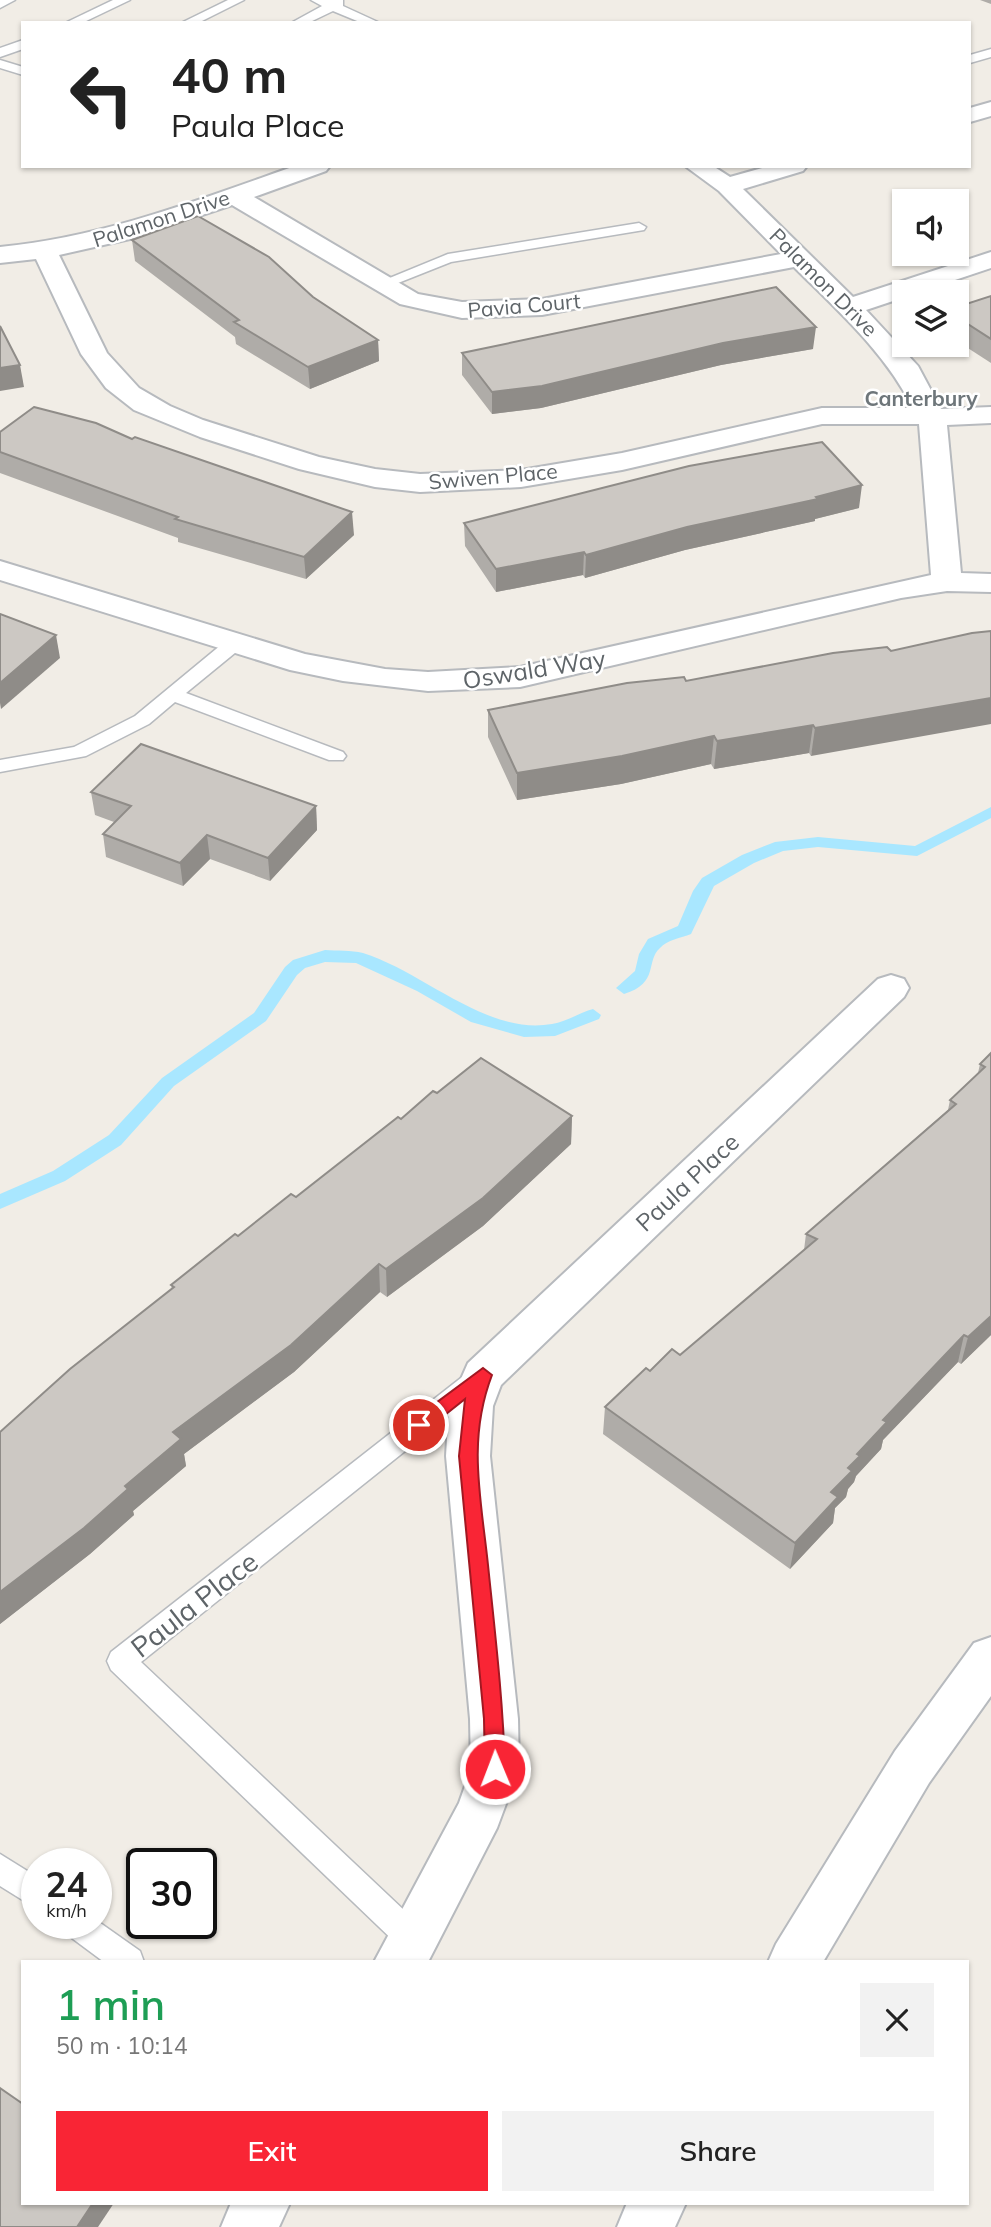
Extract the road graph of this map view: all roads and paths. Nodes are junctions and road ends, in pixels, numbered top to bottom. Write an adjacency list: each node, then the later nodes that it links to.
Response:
1 (9, 0): 6 (lane)
2 (124, 0): 7 (lane)
3 (239, 0): 8 (lane)
4 (317, 0): 5 (lane)
5 (340, 3): 9 (lane); 10 (lane)
6 (0, 4)
7 (76, 21)
8 (192, 21)
9 (302, 21)
10 (371, 21)
11 (21, 45): 12 (lane)
12 (0, 53)
13 (979, 56): 15 (lane)
14 (0, 64): 16 (lane)
15 (991, 65)
16 (21, 70)
17 (991, 109): 18 (street)
18 (971, 115)
19 (312, 168): 23 (street, Palamon Drive)
20 (700, 168): 22 (street, Palamon Drive)
21 (788, 168): 22 (street)
22 (727, 186): 27 (street, Palamon Drive)
23 (233, 195): 25 (street, Palamon Drive); 29 (street, Pavia Court)
24 (639, 227): 29 (lane)
25 (45, 253): 26 (street, Palamon Drive); 32 (street, Swiven Place)
26 (0, 255)
27 (799, 258): 29 (street, Pavia Court); 30 (street, Palamon Drive)
28 (991, 260): 30 (street)
29 (383, 284)
30 (849, 307): 32 (street, Palamon Drive)
31 (991, 415): 32 (street, Swiven Place)
32 (932, 418): 34 (street, Palamon Drive)
33 (0, 570): 36 (street, Oswald Way)
34 (947, 582): 35 (street, Oswald Way); 36 (street, Oswald Way)
35 (991, 583)
36 (234, 644): 37 (lane)
37 (173, 695): 38 (lane); 39 (lane)
38 (336, 755)
39 (0, 766)
40 (891, 988): 41 (street, Paula Place)
41 (483, 1375): 46 (street, Paula Place); 46 (lane, Paula Place)
42 (991, 1658): 48 (street)
43 (0, 1868): 44 (lane)
44 (21, 1883)
45 (98, 1939): 47 (lane)
46 (407, 1950)
47 (126, 1960)
48 (795, 1960)
49 (261, 2205): 51 (street)
50 (657, 2205): 52 (street)
51 (248, 2227)
52 (645, 2227)

